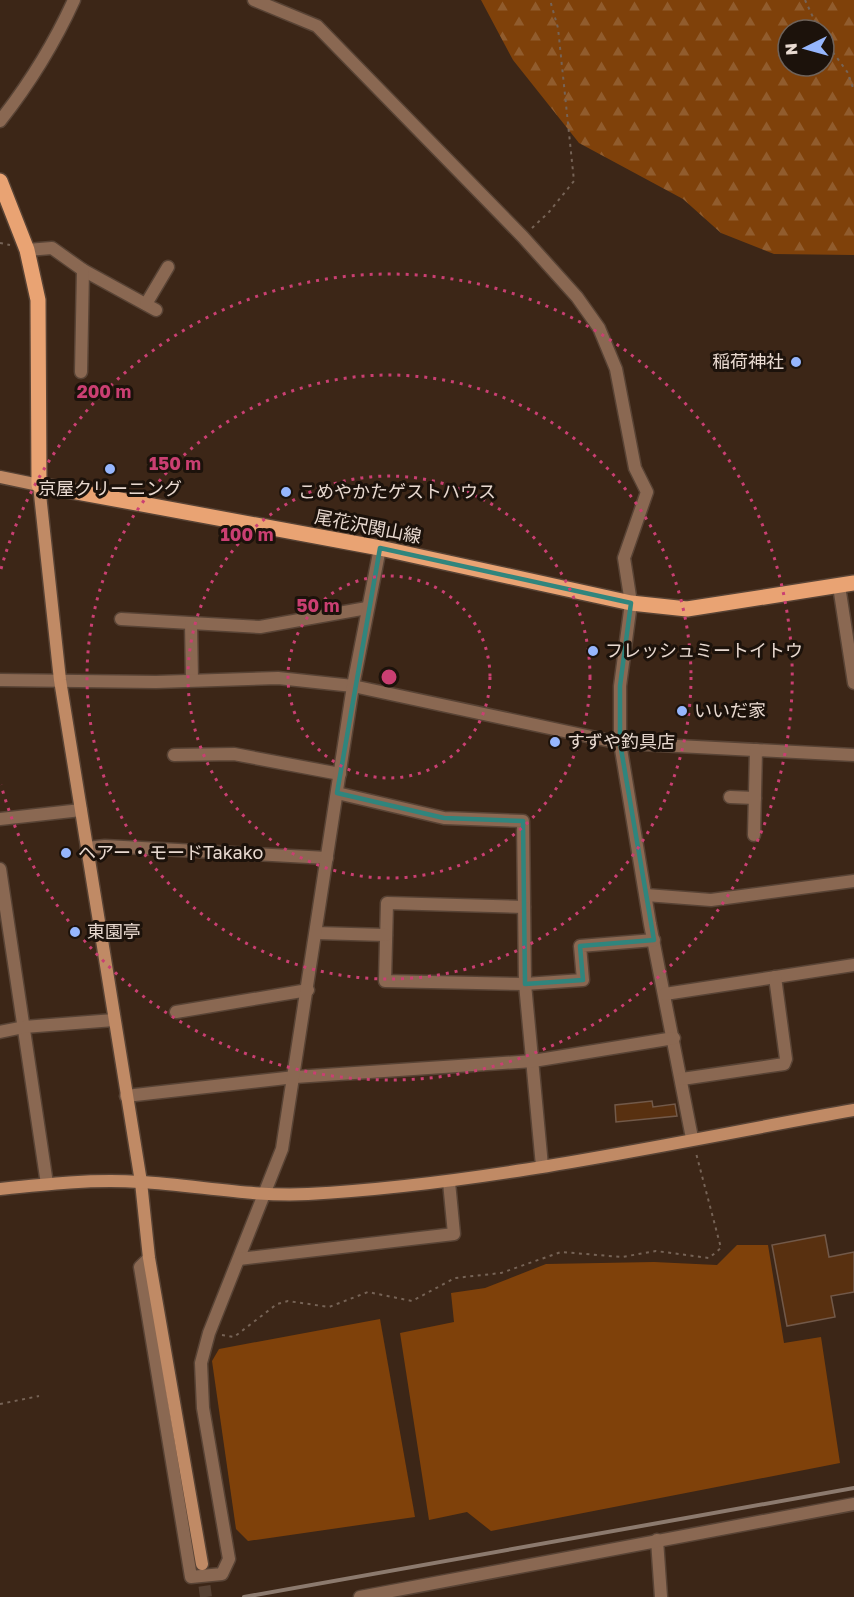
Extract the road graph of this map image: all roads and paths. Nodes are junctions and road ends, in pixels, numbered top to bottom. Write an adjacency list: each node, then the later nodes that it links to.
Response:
1 (74, 0): 8 (street)
2 (254, 0): 10 (street)
3 (550, 0): 10 (path)
4 (806, 0): 5 (path)
5 (814, 18)
6 (836, 56): 7 (path)
7 (854, 92)
8 (0, 121)
9 (0, 181): 11 (main road)
10 (523, 237): 19 (street)
11 (27, 250): 13 (street); 16 (main road)
12 (168, 267): 13 (street)
13 (83, 270): 14 (street)
14 (81, 372)
15 (0, 477): 16 (street)
16 (39, 485): 17 (main road, 尾花沢関山線); 24 (street)
17 (380, 548): 19 (main road, 尾花沢関山線); 20 (street)
18 (847, 584): 19 (main road, 尾花沢関山線); 26 (street)
19 (631, 603): 28 (street)
20 (368, 608): 22 (street); 27 (street)
21 (121, 619): 22 (street)
22 (191, 624): 25 (street)
23 (0, 680): 24 (street)
24 (60, 680): 25 (street); 36 (street)
25 (192, 680): 27 (street)
26 (854, 683)
27 (353, 686): 28 (street); 32 (street)
28 (620, 743): 29 (street); 43 (street)
29 (756, 750): 31 (street); 35 (street)
30 (174, 755): 32 (street)
31 (854, 755)
32 (340, 774): 33 (street)
33 (337, 793): 40 (street); 44 (street)
34 (730, 797): 35 (street)
35 (754, 798): 38 (street)
36 (81, 810): 37 (street); 39 (street)
37 (0, 819)
38 (754, 835)
39 (87, 848): 40 (street); 54 (street)
40 (327, 858): 45 (street)
41 (0, 869): 55 (street)
42 (854, 881): 43 (street)
43 (646, 895): 47 (street)
44 (524, 907): 46 (street); 50 (street)
45 (316, 933): 46 (street); 51 (street)
46 (386, 935): 50 (street)
47 (654, 940): 50 (street); 52 (street)
48 (854, 965): 49 (street)
49 (775, 977): 52 (street); 60 (street)
50 (525, 984): 58 (street)
51 (308, 990): 53 (street); 59 (street)
52 (665, 994): 57 (street)
53 (176, 1012)
54 (114, 1020): 55 (street); 61 (street)
55 (24, 1027): 56 (street); 67 (street)
56 (0, 1032)
57 (674, 1038): 58 (street); 60 (street)
58 (532, 1061): 59 (street); 64 (street)
59 (295, 1077): 61 (street); 69 (street)
60 (682, 1079): 63 (street)
61 (126, 1096): 65 (street)
62 (854, 1110): 63 (street)
63 (692, 1138): 64 (street); 72 (path)
64 (542, 1166): 66 (street)
65 (141, 1182): 67 (street); 69 (street); 70 (street)
66 (449, 1182): 69 (street); 71 (street)
67 (47, 1184): 68 (street)
68 (0, 1189)
69 (266, 1193): 71 (street)
70 (149, 1258): 72 (street); 77 (street)
71 (238, 1259): 72 (street)
72 (209, 1333)
73 (39, 1396): 74 (path)
74 (0, 1404)
75 (854, 1504): 76 (street)
76 (657, 1540): 78 (street); 79 (street)
77 (202, 1563)
78 (360, 1597)
79 (661, 1597)

